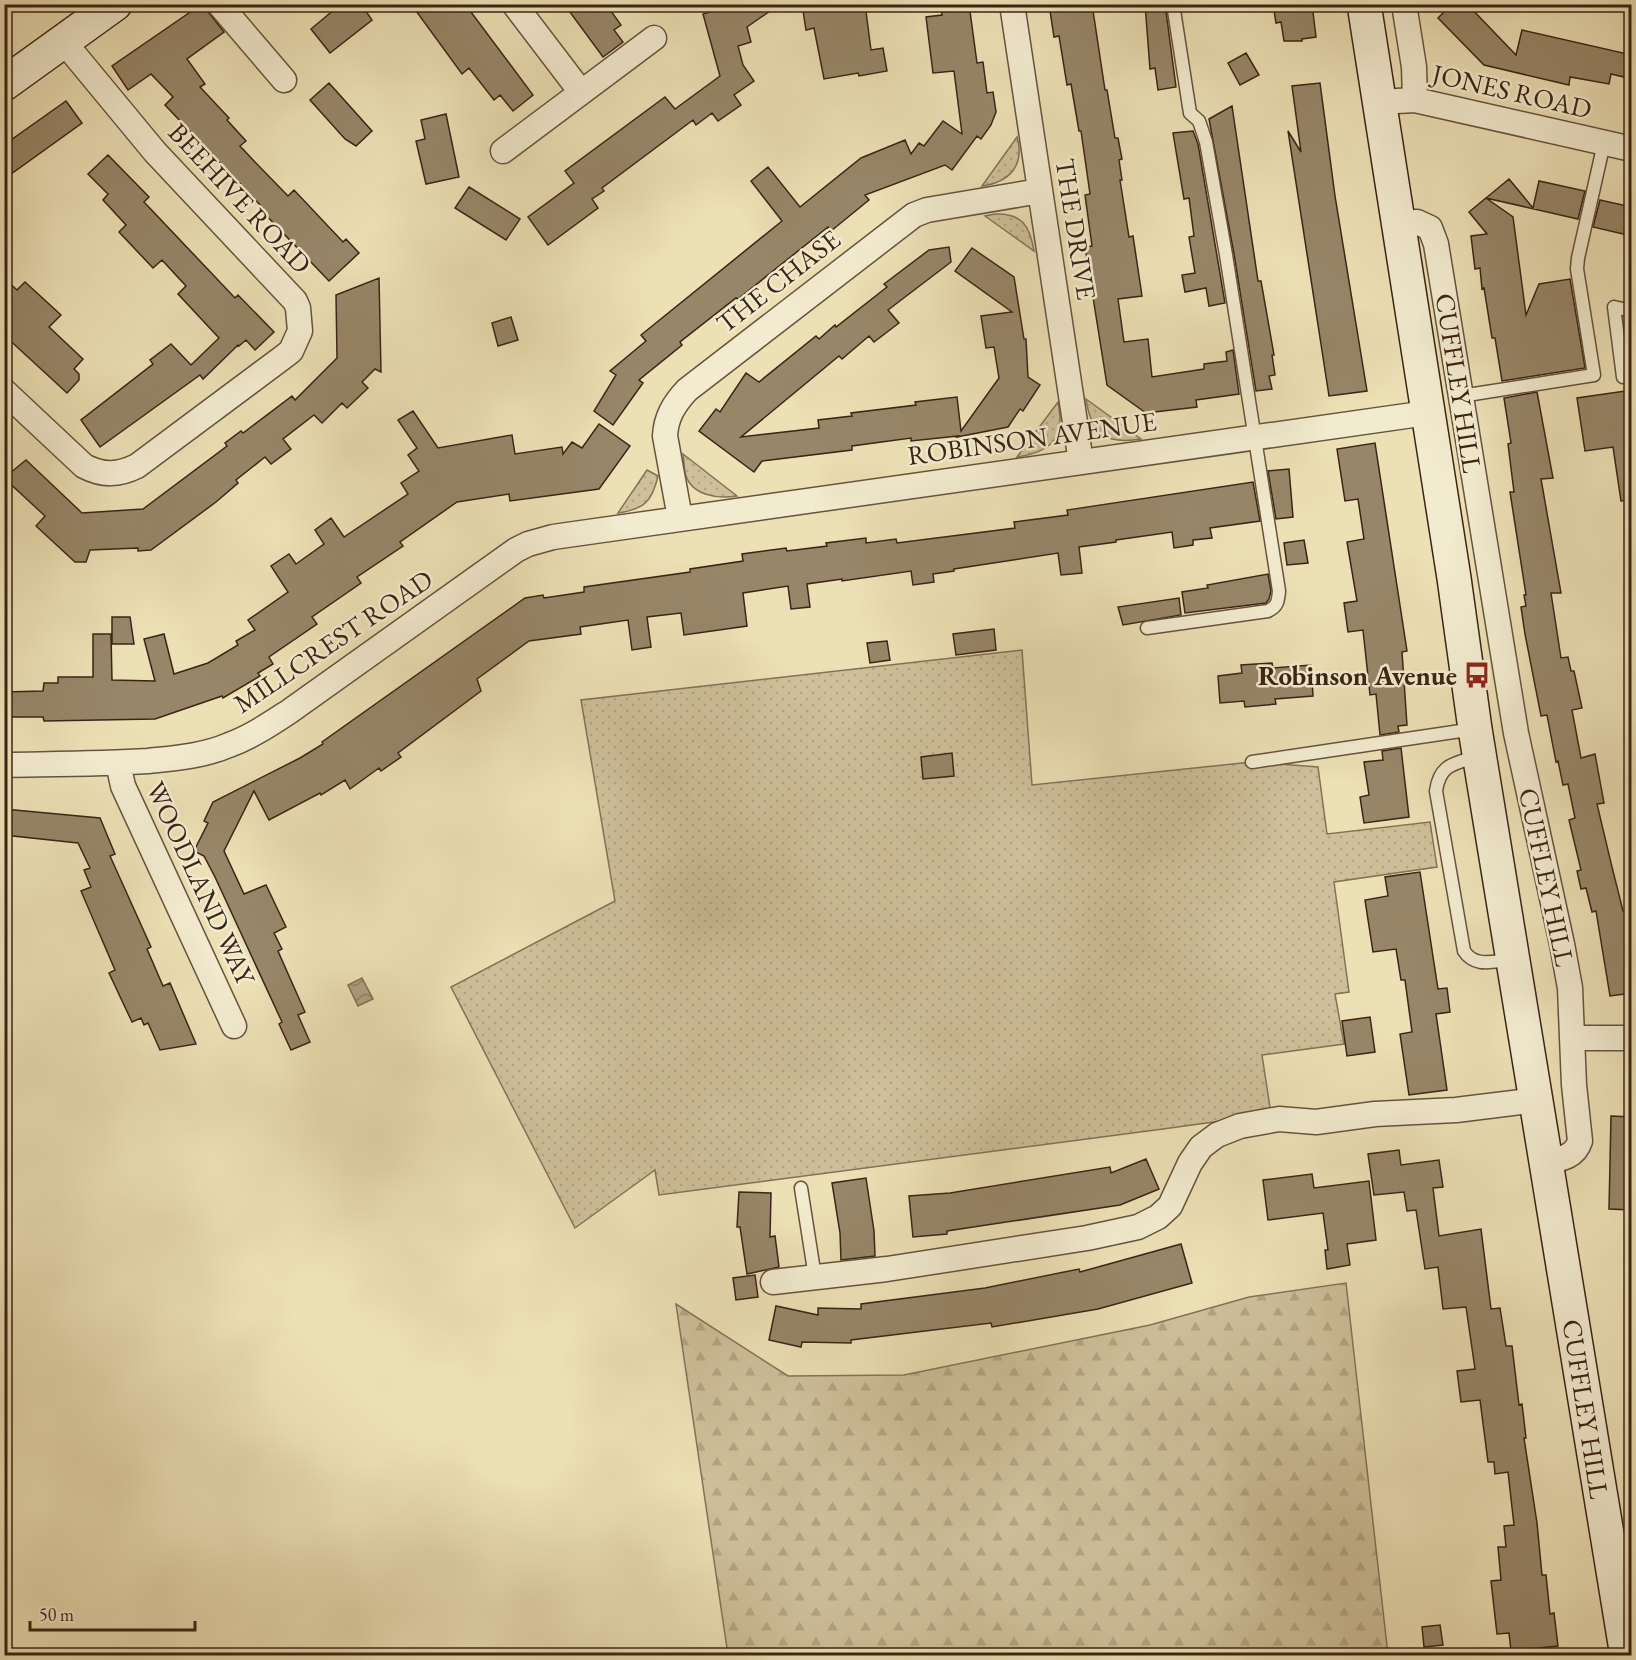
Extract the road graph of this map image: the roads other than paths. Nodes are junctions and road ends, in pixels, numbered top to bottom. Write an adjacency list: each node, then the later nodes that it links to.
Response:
1 (115, 4): 9 (main road)
2 (219, 4): 10 (street)
3 (514, 4): 12 (street)
4 (1012, 4): 18 (street, THE DRIVE)
5 (1173, 4): 25 (lane)
6 (1364, 4): 14 (main road, CUFFLEY HILL)
7 (1404, 4): 13 (street)
8 (654, 38): 12 (street)
9 (64, 42): 11 (main road); 22 (street, BEEHIVE ROAD)
10 (284, 80)
11 (4, 84)
12 (582, 92): 17 (street)
13 (1415, 100): 14 (street, JONES ROAD); 15 (street, JONES ROAD)
14 (1379, 102): 19 (main road, CUFFLEY HILL)
15 (1604, 143): 16 (street, JONES ROAD); 23 (lane)
16 (1632, 149)
17 (502, 151)
18 (1040, 191): 26 (street, THE DRIVE); 27 (street, THE CHASE)
19 (1398, 222): 23 (street, CUFFLEY HILL); 24 (main road, CUFFLEY HILL)
20 (1632, 311): 21 (lane)
21 (1623, 377)
22 (4, 391)
23 (1461, 396): 28 (street, CUFFLEY HILL)
24 (1427, 413): 25 (street, ROBINSON AVENUE); 29 (main road, CUFFLEY HILL)
25 (1255, 436): 26 (street, ROBINSON AVENUE); 30 (lane)
26 (1081, 462): 27 (street, ROBINSON AVENUE)
27 (680, 518): 33 (street, MILLCREST ROAD)
28 (1490, 573): 29 (street); 37 (street, CUFFLEY HILL)
29 (1454, 579): 31 (main road, CUFFLEY HILL)
30 (1147, 628)
31 (1477, 742): 32 (lane); 35 (main road, CUFFLEY HILL); 35 (lane)
32 (1252, 762)
33 (118, 763): 34 (street, MILLCREST ROAD); 36 (street, WOODLAND WAY)
34 (4, 765)
35 (1514, 960): 39 (main road, CUFFLEY HILL)
36 (234, 1026)
37 (1572, 1038): 38 (street); 40 (street, CUFFLEY HILL)
38 (1632, 1038)
39 (1537, 1100): 40 (main road, CUFFLEY HILL); 42 (street)
40 (1546, 1162): 44 (main road, CUFFLEY HILL)
41 (801, 1188): 42 (lane)
42 (815, 1277): 43 (street)
43 (773, 1282)
44 (1626, 1610): 45 (main road, CUFFLEY HILL)
45 (1627, 1656)

